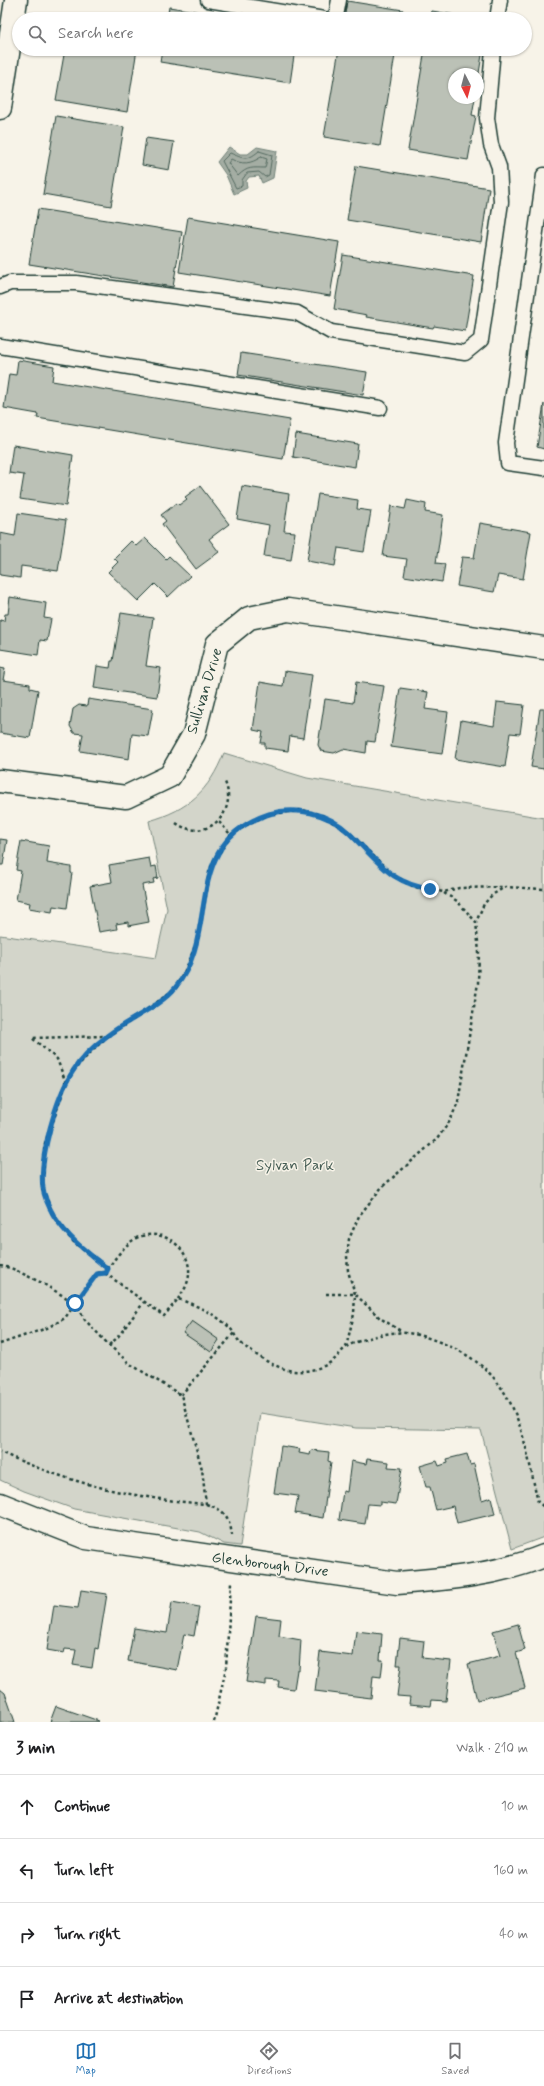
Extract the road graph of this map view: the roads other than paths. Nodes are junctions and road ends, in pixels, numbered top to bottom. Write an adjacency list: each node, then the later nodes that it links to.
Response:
1 (16, 0): 5 (street)
2 (208, 0): 6 (lane)
3 (339, 0): 7 (lane)
4 (500, 0): 8 (lane)
5 (14, 12)
6 (281, 12)
7 (337, 12)
8 (499, 12)
9 (12, 27): 11 (street)
10 (492, 56): 13 (lane)
11 (0, 108)
12 (544, 177): 16 (lane)
13 (0, 287)
14 (0, 346): 15 (lane)
15 (380, 408)
16 (544, 468)
17 (544, 648): 18 (street, Sullivan Drive)
18 (0, 782)
19 (0, 1504): 20 (street, Glenborough Drive)
20 (544, 1556)

